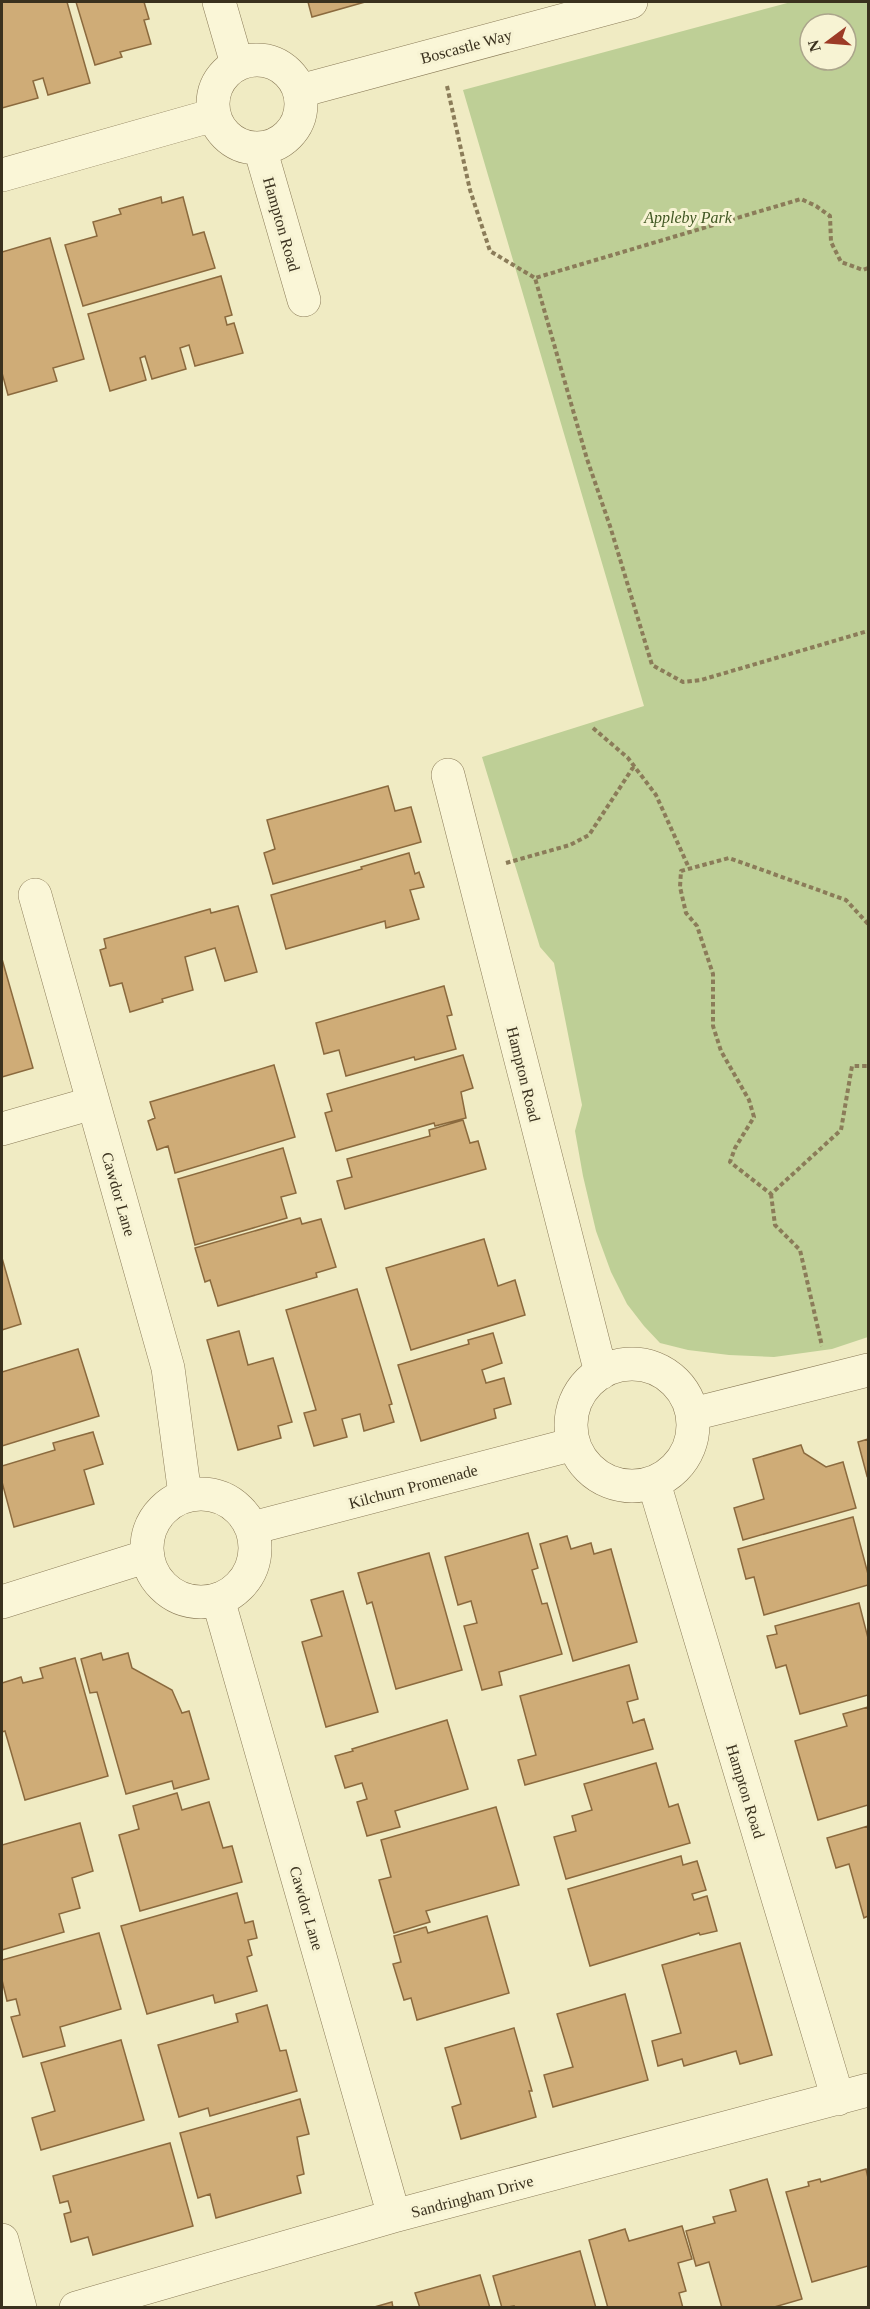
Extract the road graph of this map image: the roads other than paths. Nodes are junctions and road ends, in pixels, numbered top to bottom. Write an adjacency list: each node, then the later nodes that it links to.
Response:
1 (219, 2): 3 (street)
2 (631, 2): 4 (street, Boscastle Way)
3 (237, 64): 4 (street); 5 (street)
4 (300, 91): 6 (street)
5 (214, 115): 6 (street); 7 (street)
6 (260, 148): 8 (street, Hampton Road)
7 (2, 175)
8 (304, 300)
9 (448, 775): 14 (street, Hampton Road)
10 (35, 895): 11 (street, Cawdor Lane)
11 (93, 1102): 12 (street); 18 (street, Cawdor Lane)
12 (2, 1129)
13 (868, 1370): 15 (street)
14 (601, 1372): 15 (street); 16 (street)
15 (693, 1414): 17 (street)
16 (574, 1444): 17 (street); 19 (street, Kilchurn Promenade)
17 (654, 1483): 23 (street, Hampton Road)
18 (185, 1495): 19 (street); 20 (street)
19 (252, 1528): 21 (street)
20 (148, 1556): 21 (street); 22 (street)
21 (218, 1599): 24 (street, Cawdor Lane)
22 (2, 1602)
23 (853, 2095): 24 (street, Sandringham Drive)
24 (394, 2216): 27 (street, Sandringham Drive)
25 (2, 2240): 26 (street)
26 (20, 2307)
27 (76, 2307)

